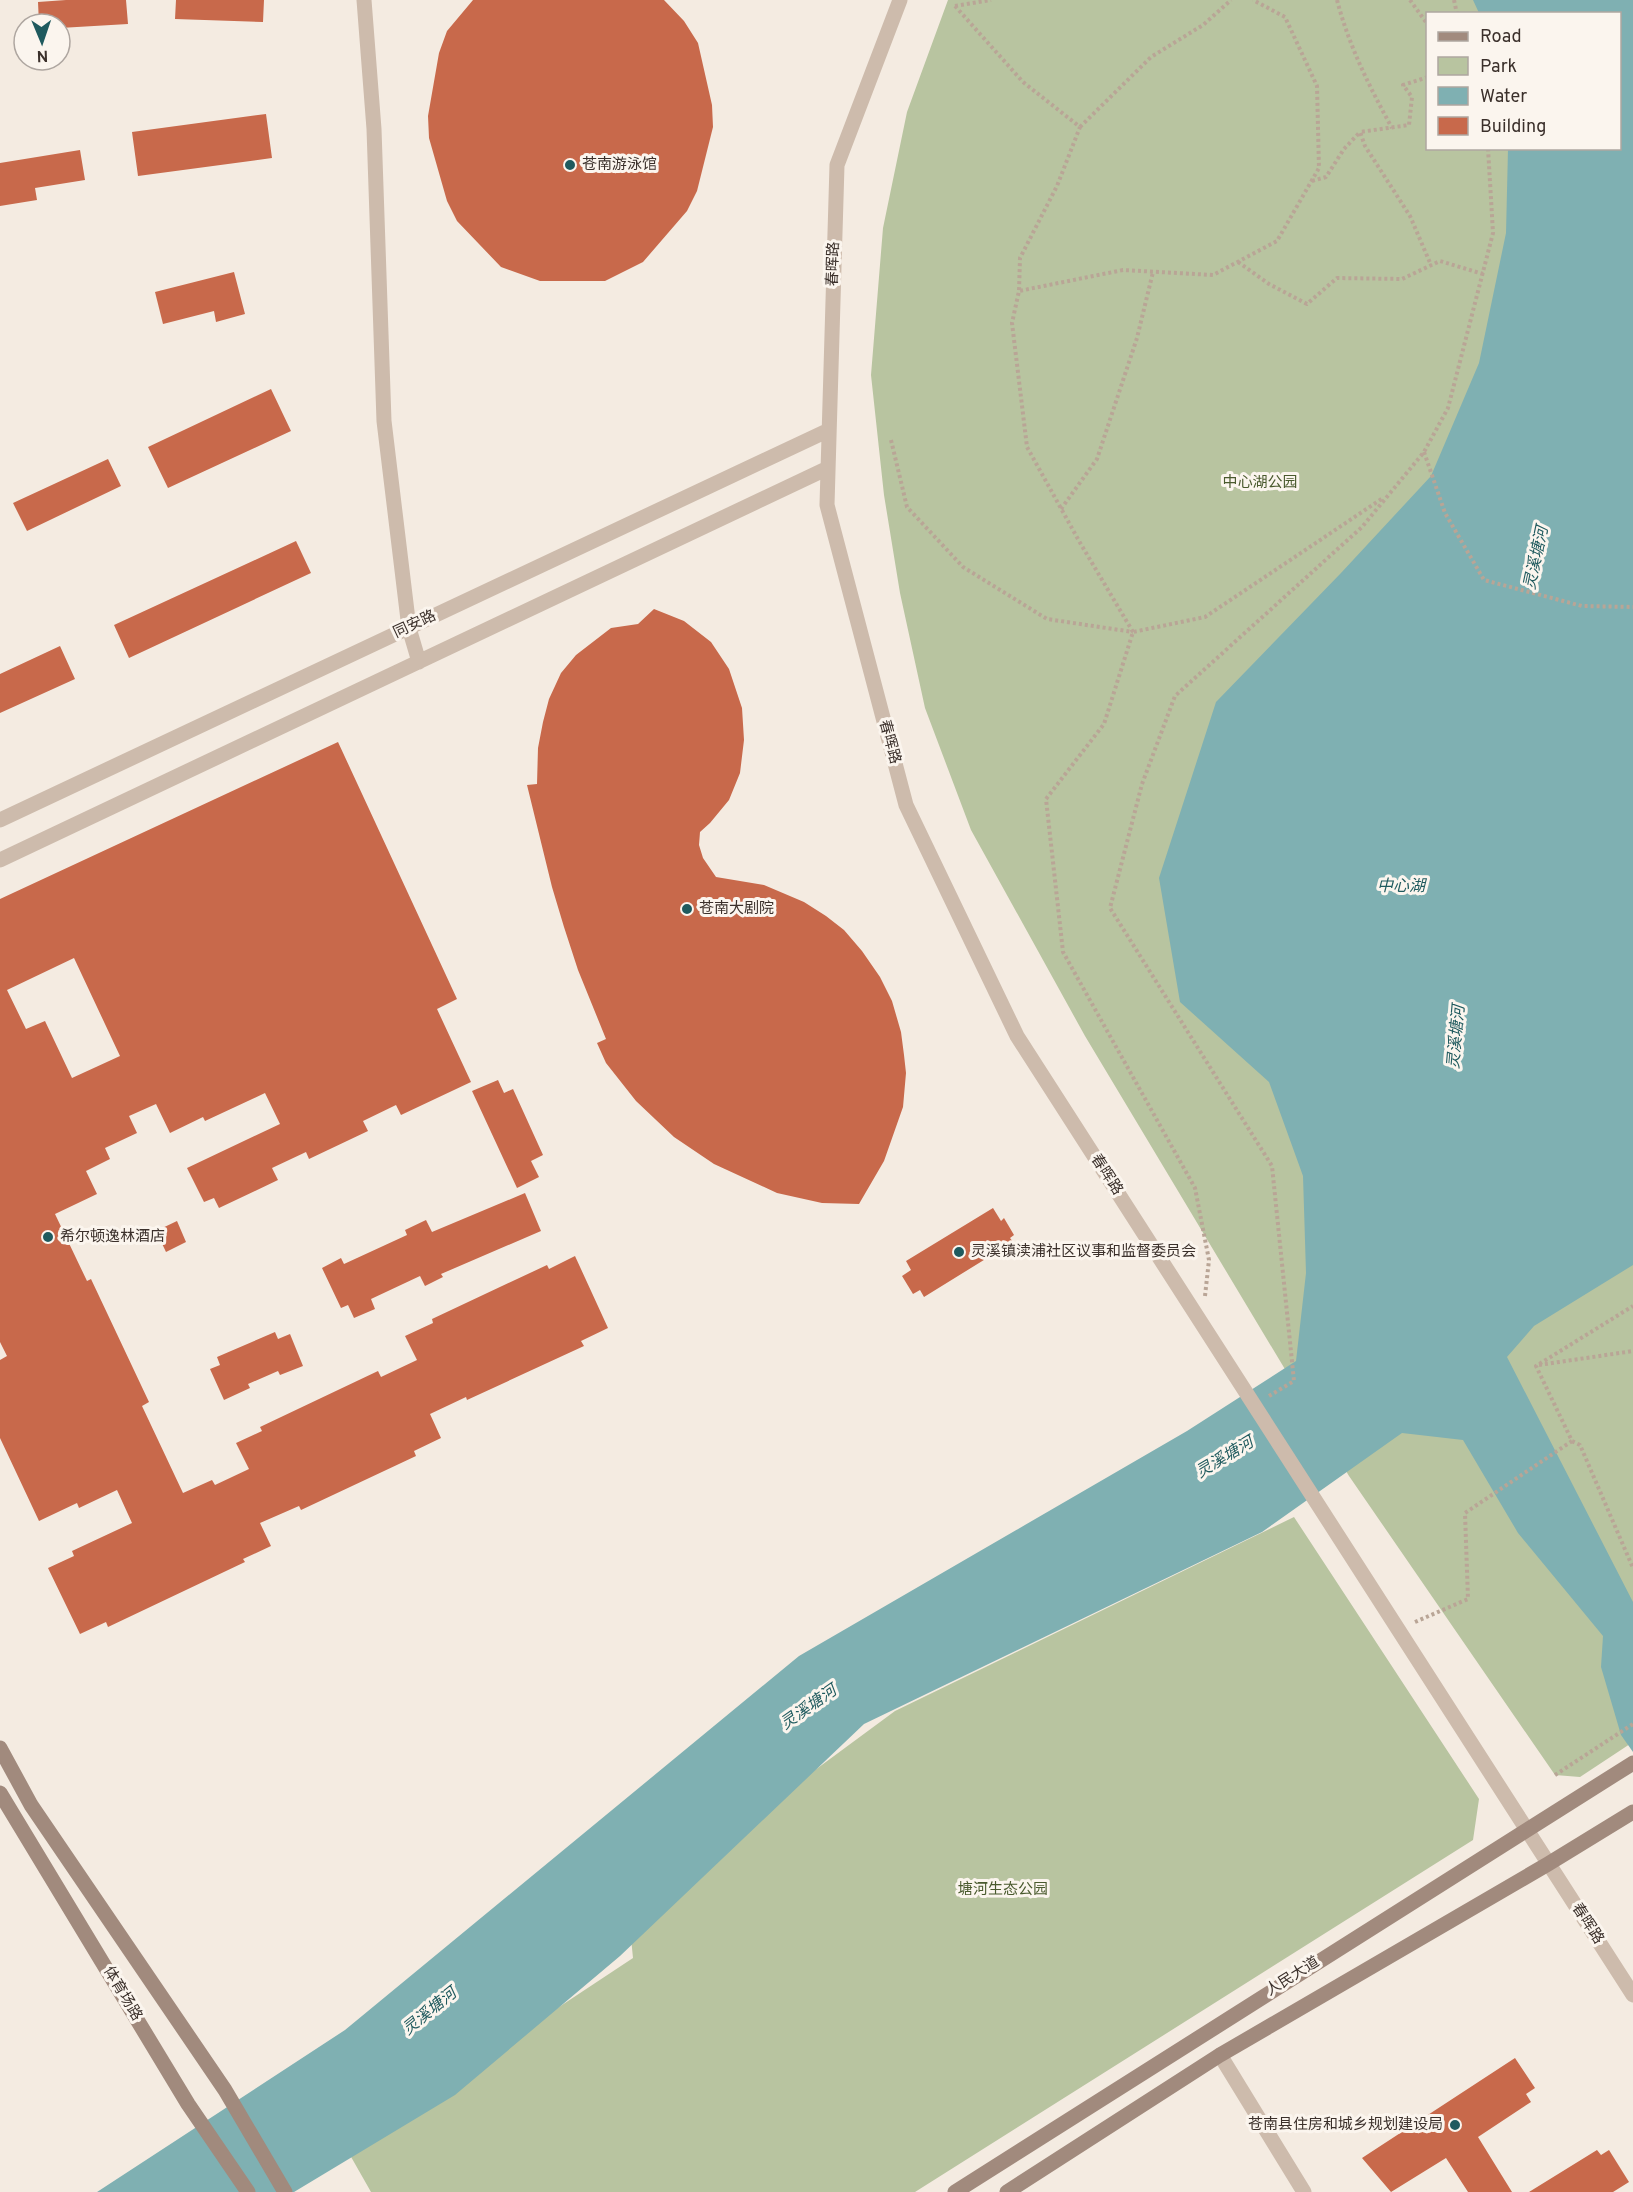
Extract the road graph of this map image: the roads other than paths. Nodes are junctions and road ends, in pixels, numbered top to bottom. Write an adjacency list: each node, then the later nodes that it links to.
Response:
1 (364, 0): 5 (street)
2 (900, 0): 3 (street, 春晖路)
3 (829, 429): 4 (street, 春晖路); 5 (street, 同安路)
4 (828, 468): 6 (street); 13 (street, 春晖路)
5 (408, 628): 6 (street); 7 (street, 同安路)
6 (419, 662): 8 (street)
7 (0, 820)
8 (0, 860)
9 (0, 1748): 18 (main road, 体育场路)
10 (1633, 1763): 13 (main road, 人民大道)
11 (0, 1793): 17 (main road, 体育场路)
12 (1633, 1812): 14 (main road, 人民大道)
13 (1526, 1830): 14 (street, 春晖路); 19 (main road, 人民大道)
14 (1545, 1859): 15 (street, 春晖路); 16 (main road, 人民大道)
15 (1633, 1995)
16 (1220, 2055): 20 (main road, 人民大道); 21 (street)
17 (248, 2192)
18 (285, 2192)
19 (955, 2192)
20 (1007, 2192)
21 (1304, 2192)

